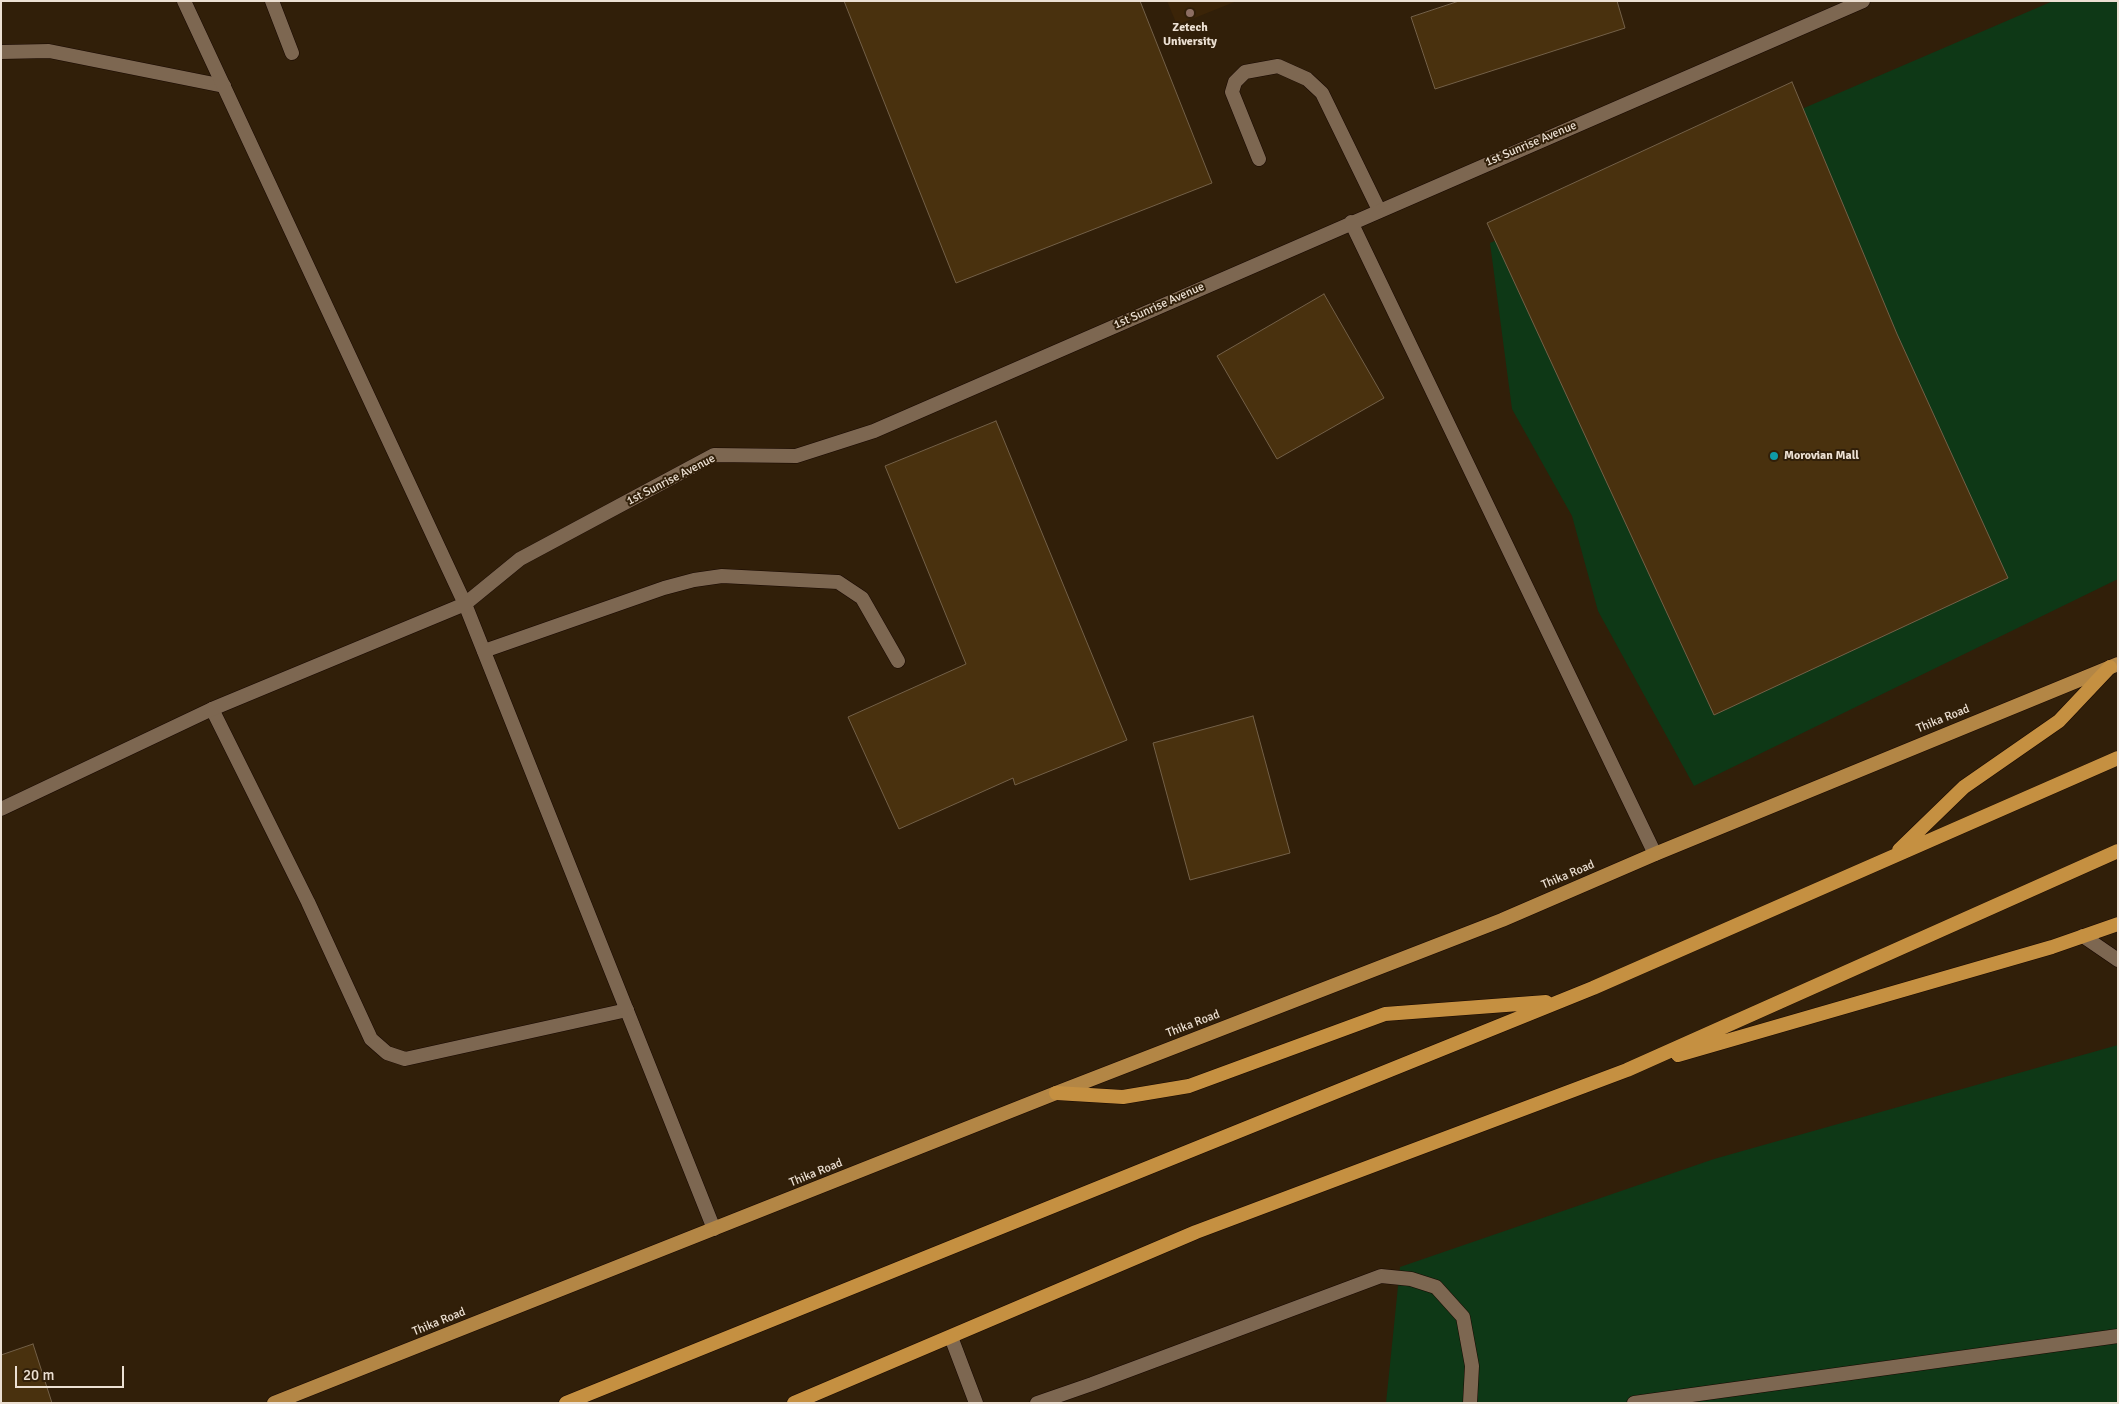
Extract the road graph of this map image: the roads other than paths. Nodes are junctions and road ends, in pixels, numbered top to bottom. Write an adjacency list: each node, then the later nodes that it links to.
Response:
1 (184, 1): 6 (street)
2 (272, 1): 5 (street)
3 (1863, 1): 8 (street, 1st Sunrise Avenue)
4 (1, 52): 6 (street)
5 (292, 53)
6 (224, 86): 10 (street)
7 (1259, 159): 8 (street)
8 (1379, 210): 9 (street, 1st Sunrise Avenue)
9 (1351, 222): 10 (street, 1st Sunrise Avenue); 18 (street)
10 (466, 604): 11 (street); 14 (street, 1st Sunrise Avenue)
11 (484, 651): 12 (street); 24 (street)
12 (898, 661)
13 (2114, 665): 18 (main road, Thika Road); 19 (highway)
14 (212, 709): 16 (street, 1st Sunrise Avenue); 24 (street)
15 (2118, 758): 19 (highway)
16 (1, 809)
17 (2118, 851): 25 (highway)
18 (1655, 854): 26 (main road, Thika Road)
19 (1893, 856): 23 (highway)
20 (2118, 924): 21 (highway)
21 (2083, 936): 22 (street); 25 (highway)
22 (2118, 960)
23 (1558, 1002): 26 (highway); 31 (highway)
24 (627, 1010): 27 (street)
25 (1627, 1070): 29 (highway)
26 (1056, 1094): 27 (main road, Thika Road)
27 (714, 1229): 30 (main road, Thika Road)
28 (2118, 1336): 36 (street)
29 (951, 1337): 32 (highway); 33 (street)
30 (274, 1403)
31 (566, 1403)
32 (794, 1403)
33 (976, 1403)
34 (1037, 1403): 35 (street)
35 (1470, 1403)
36 (1634, 1403)

